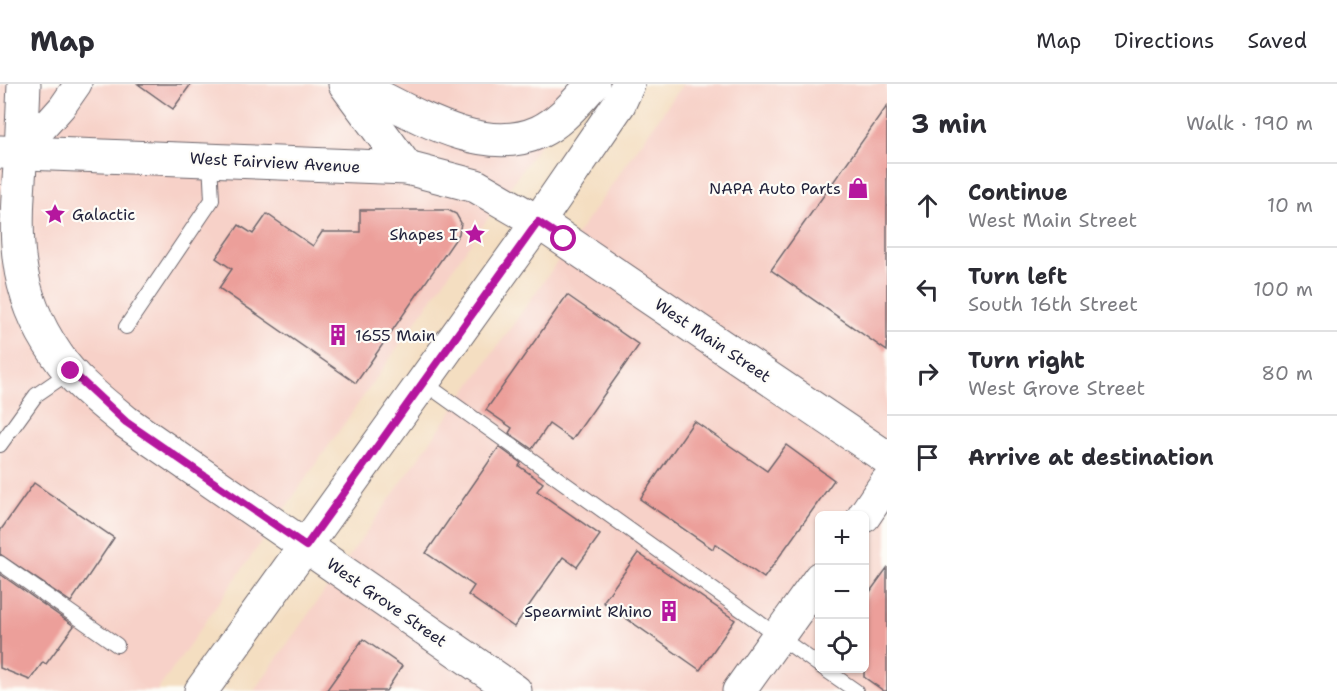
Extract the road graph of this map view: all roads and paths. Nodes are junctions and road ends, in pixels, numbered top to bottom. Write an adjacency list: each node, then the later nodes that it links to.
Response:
1 (24, 84): 7 (main road)
2 (78, 84): 7 (street)
3 (345, 84): 9 (main road)
4 (354, 84): 5 (main road)
5 (593, 84)
6 (628, 84): 10 (main road)
7 (10, 153): 8 (main road, West Fairview Avenue); 12 (main road, West Grove Street)
8 (209, 159): 9 (main road, West Fairview Avenue); 11 (lane)
9 (408, 168): 10 (main road, West Fairview Avenue)
10 (538, 222): 13 (main road); 15 (main road, West Main Street)
11 (126, 327)
12 (71, 371): 14 (lane); 18 (main road, West Grove Street)
13 (423, 382): 18 (main road); 21 (lane)
14 (0, 445)
15 (887, 458)
16 (887, 482): 17 (main road)
17 (867, 511)
18 (306, 546): 25 (main road); 26 (main road, West Grove Street)
19 (0, 563): 22 (lane)
20 (815, 584): 21 (main road)
21 (777, 637): 23 (lane); 27 (main road)
22 (117, 645)
23 (815, 663)
24 (829, 673): 28 (lane)
25 (201, 691)
26 (515, 691)
27 (739, 691)
28 (856, 691)

